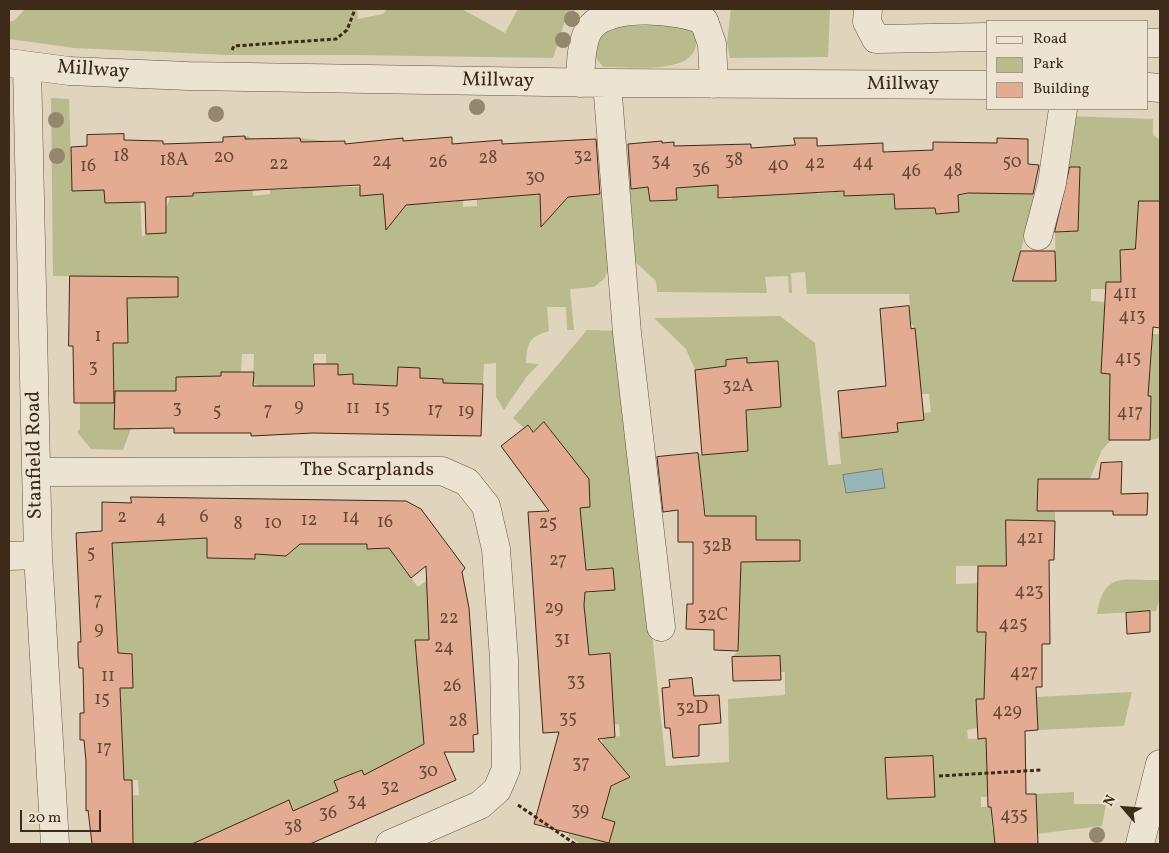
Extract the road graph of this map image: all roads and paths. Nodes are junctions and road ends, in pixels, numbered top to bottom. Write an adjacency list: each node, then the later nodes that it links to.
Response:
1 (355, 9): 5 (path)
2 (868, 9): 4 (street)
3 (706, 15): 7 (street); 9 (street)
4 (986, 37)
5 (229, 55)
6 (18, 64): 7 (street, Millway); 13 (street, Stanfield Road)
7 (580, 83): 8 (street, Millway)
8 (607, 83): 9 (street, Millway); 16 (street)
9 (714, 84): 10 (street, Millway)
10 (986, 85)
11 (1063, 110): 12 (street)
12 (1038, 236)
13 (36, 472): 14 (street, Stanfield Road); 22 (street, The Scarplands)
14 (38, 554): 15 (street); 21 (street, Stanfield Road)
15 (9, 556)
16 (661, 628)
17 (1160, 764): 24 (street)
18 (1041, 770): 19 (path)
19 (938, 776)
20 (516, 803): 23 (path)
21 (55, 844)
22 (390, 844)
23 (575, 844)
24 (1140, 844)

